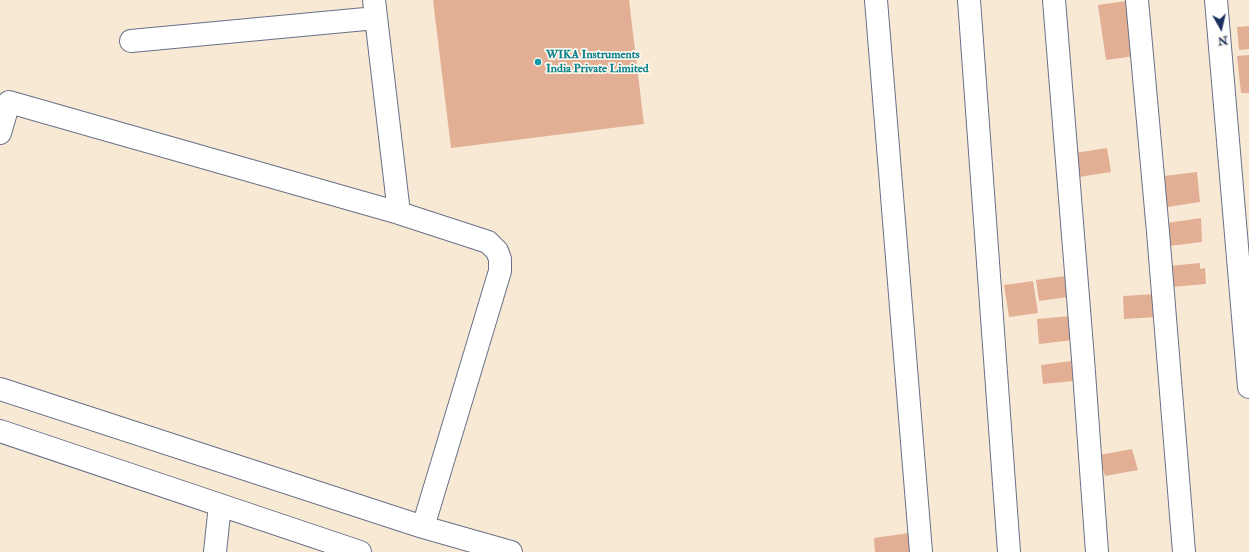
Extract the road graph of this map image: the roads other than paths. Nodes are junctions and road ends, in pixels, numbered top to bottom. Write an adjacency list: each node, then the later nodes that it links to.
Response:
1 (876, 0): 20 (street)
2 (969, 0): 21 (street)
3 (1054, 0): 22 (street)
4 (1137, 0): 23 (street)
5 (1216, 0): 11 (street)
6 (375, 9): 7 (street); 10 (street)
7 (132, 42)
8 (5, 101): 9 (street); 10 (street)
9 (0, 133)
10 (399, 213): 15 (street)
11 (1249, 387)
12 (0, 389): 15 (street)
13 (0, 431): 14 (street)
14 (220, 505): 16 (street); 17 (street)
15 (423, 527): 19 (street)
16 (308, 543): 18 (street)
17 (215, 552)
18 (360, 552)
19 (510, 552)
20 (921, 552)
21 (1009, 552)
22 (1097, 552)
23 (1184, 552)

